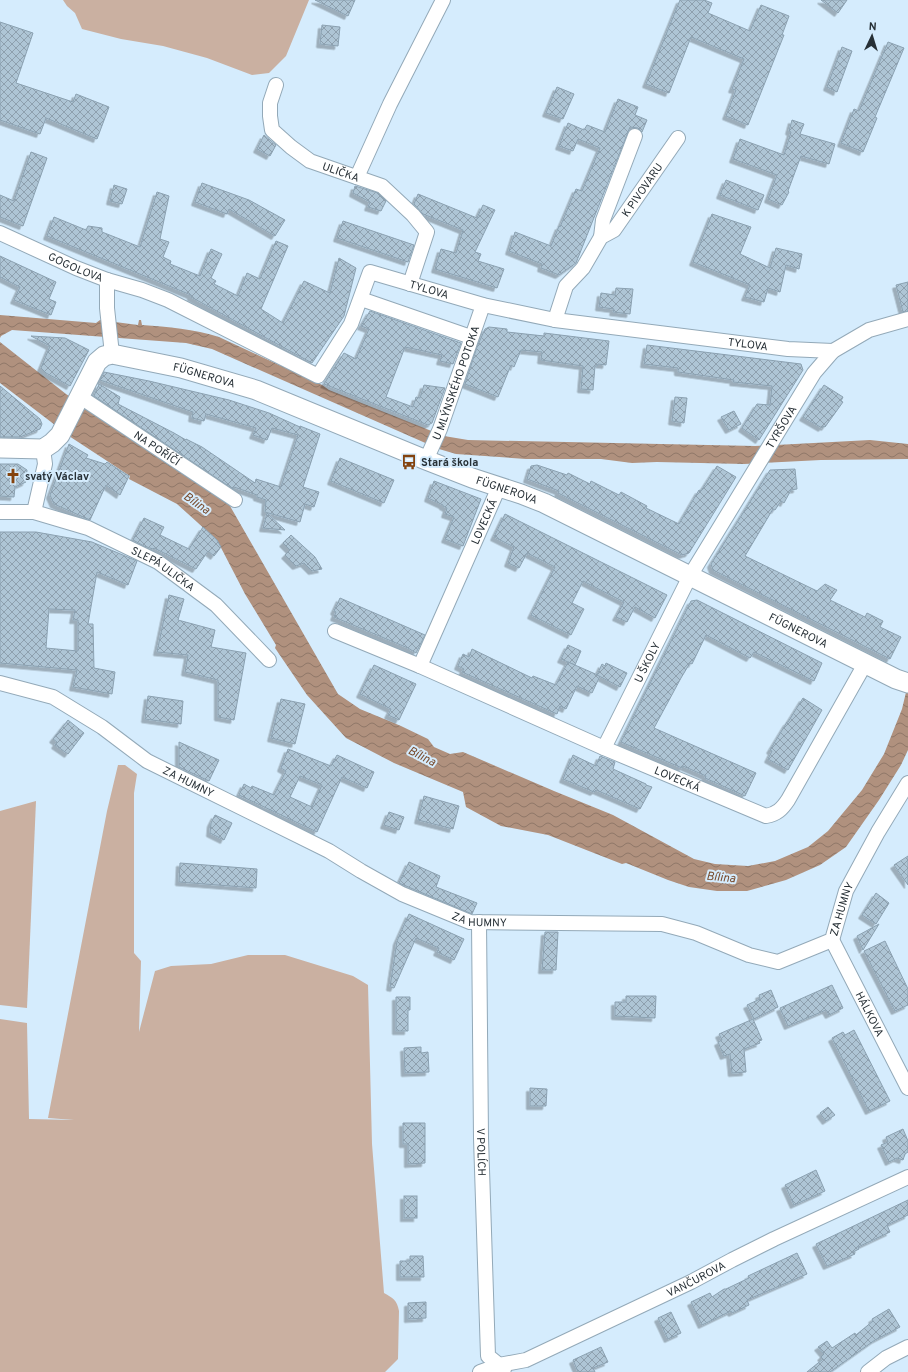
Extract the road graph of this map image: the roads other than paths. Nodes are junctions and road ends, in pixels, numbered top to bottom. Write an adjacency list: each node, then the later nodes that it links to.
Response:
1 (443, 0): 5 (street)
2 (276, 85): 5 (street, ULIČKA)
3 (635, 136): 7 (street, K PIVOVARU)
4 (678, 138): 7 (street, K PIVOVARU)
5 (357, 177): 9 (street, ULIČKA)
6 (0, 233): 8 (street, GOGOLOVA)
7 (601, 237): 13 (street, K PIVOVARU)
8 (107, 280): 10 (street, TYLOVA); 15 (street, GOGOLOVA)
9 (410, 284): 10 (street, TYLOVA); 11 (street, TYLOVA)
10 (361, 299): 14 (street)
11 (482, 305): 13 (street, TYLOVA); 14 (street, U MLÝNSKÉHO POTOKA)
12 (908, 319): 16 (street, TYRŠOVA)
13 (555, 320): 16 (street, TYLOVA)
14 (471, 337): 20 (street, U MLÝNSKÉHO POTOKA)
15 (111, 348): 17 (main road); 20 (main road, FÜGNEROVA)
16 (833, 351): 25 (street, TYRŠOVA)
17 (79, 396): 19 (main road); 22 (street, NA POŘÍČÍ)
18 (0, 448): 19 (main road)
19 (43, 449): 24 (street)
20 (428, 455): 21 (main road, FÜGNEROVA)
21 (498, 487): 25 (main road, FÜGNEROVA); 29 (street, LOVECKÁ)
22 (235, 500)
23 (0, 512): 24 (street, SLEPÁ ULIČKA)
24 (34, 512): 27 (street, SLEPÁ ULIČKA)
25 (690, 576): 28 (main road, FÜGNEROVA); 32 (street, U ŠKOLY)
26 (335, 631): 29 (street, LOVECKÁ)
27 (269, 660)
28 (865, 664): 30 (main road, FÜGNEROVA); 32 (street, LOVECKÁ)
29 (420, 666): 32 (street, LOVECKÁ)
30 (902, 681)
31 (0, 683): 34 (street, ZA HUMNY)
32 (604, 748)
33 (908, 783): 35 (street, ZA HUMNY)
34 (479, 922): 35 (street, ZA HUMNY); 39 (street, V POLÍCH)
35 (832, 940): 36 (street, HÁLKOVA)
36 (908, 1088)
37 (908, 1177): 39 (street, VANČUROVA)
38 (908, 1347): 41 (street)
39 (503, 1369): 40 (street, VANČUROVA)
40 (480, 1372)
41 (868, 1372)

